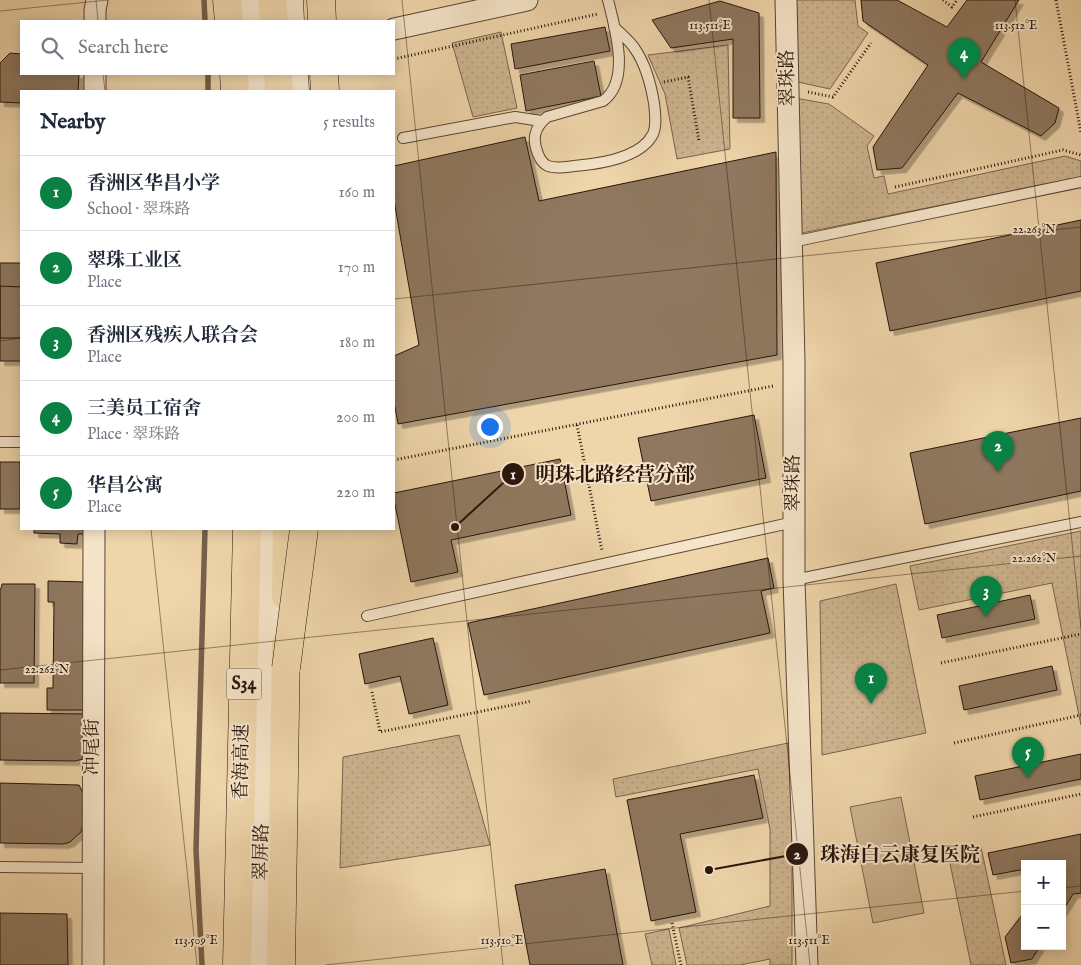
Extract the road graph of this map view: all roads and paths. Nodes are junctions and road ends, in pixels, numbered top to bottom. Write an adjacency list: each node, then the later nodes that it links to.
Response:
1 (98, 0): 14 (street)
2 (227, 0): 15 (highway)
3 (247, 0): 16 (main road)
4 (272, 0): 17 (highway)
5 (289, 0): 18 (main road)
6 (321, 0): 19 (highway)
7 (527, 0): 21 (street)
8 (608, 0): 13 (lane)
9 (786, 0): 31 (street, 翠珠路)
10 (943, 0): 11 (path)
11 (957, 0)
12 (1056, 0): 39 (path)
13 (611, 11): 20 (lane); 23 (path)
14 (95, 20)
15 (229, 20)
16 (249, 20)
17 (274, 20)
18 (290, 20)
19 (322, 20)
20 (614, 27): 30 (lane); 38 (lane)
21 (395, 30)
22 (871, 43): 31 (path)
23 (395, 59)
24 (95, 75): 32 (street)
25 (234, 75): 33 (highway)
26 (254, 75): 34 (main road)
27 (278, 75): 35 (highway)
28 (294, 75): 36 (main road)
29 (324, 75): 37 (highway)
30 (651, 85): 38 (lane); 41 (path)
31 (788, 89): 45 (street, 翠珠路)
32 (95, 90)
33 (235, 90)
34 (255, 90)
35 (279, 90)
36 (295, 90)
37 (325, 90)
38 (541, 121): 40 (lane)
39 (1081, 133)
40 (403, 138)
41 (700, 141)
42 (1081, 155): 44 (path)
43 (1081, 182): 45 (lane)
44 (895, 187)
45 (792, 242): 46 (street, 翠珠路)
46 (794, 382): 47 (path); 51 (street, 翠珠路)
47 (577, 425): 50 (path); 59 (path)
48 (0, 442): 49 (lane)
49 (20, 442)
50 (395, 460)
51 (794, 522): 59 (lane); 60 (street, 翠珠路)
52 (1081, 522): 60 (lane)
53 (94, 530): 72 (street, 冲尾街)
54 (247, 530): 75 (highway, 香海高速 / S34)
55 (268, 530): 76 (main road, 翠屏路)
56 (286, 530): 64 (highway, S34, bridge)
57 (296, 530): 78 (main road, 翠屏路)
58 (304, 530): 64 (highway, bridge)
59 (605, 564): 61 (lane)
60 (794, 580): 80 (street, 翠珠路)
61 (367, 616)
62 (1081, 634): 63 (path)
63 (941, 663)
64 (286, 668): 77 (highway, S34)
65 (372, 692): 66 (path)
66 (532, 701)
67 (1081, 716): 68 (path)
68 (954, 744)
69 (1081, 794): 70 (path)
70 (973, 817)
71 (0, 867): 72 (lane)
72 (93, 868): 74 (street, 冲尾街)
73 (672, 923): 79 (path)
74 (93, 965)
75 (237, 965)
76 (260, 965)
77 (281, 965)
78 (292, 965)
79 (681, 965)
80 (807, 965)

